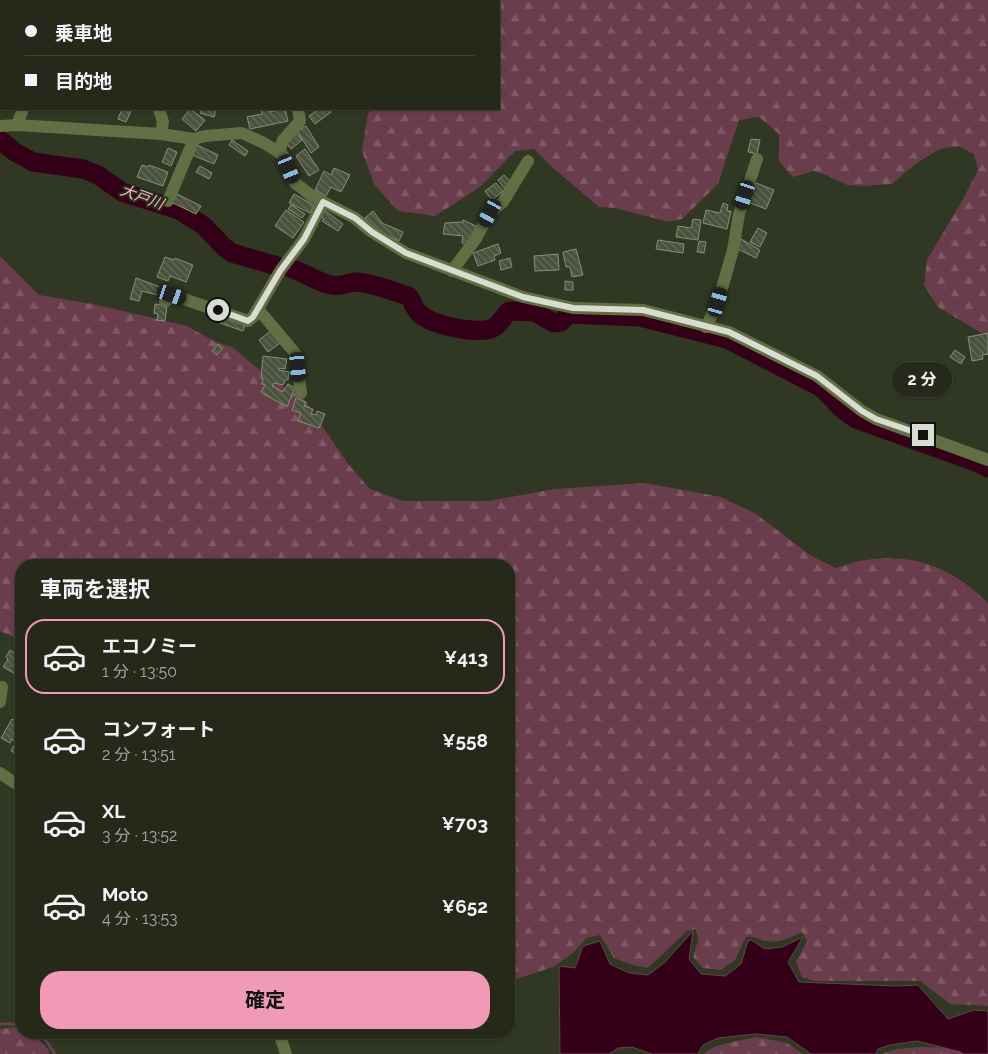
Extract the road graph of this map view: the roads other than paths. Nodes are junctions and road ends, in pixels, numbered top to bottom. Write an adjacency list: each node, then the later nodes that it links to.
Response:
1 (23, 110): 4 (street)
2 (159, 110): 6 (street)
3 (298, 110): 8 (street)
4 (17, 125): 5 (street); 6 (street)
5 (0, 126)
6 (161, 134): 7 (street)
7 (194, 139): 8 (street); 11 (street)
8 (278, 152): 12 (street)
9 (757, 159): 16 (street)
10 (528, 161): 13 (street)
11 (168, 201)
12 (323, 202): 13 (street); 15 (street)
13 (452, 271): 16 (street)
14 (165, 302): 15 (street)
15 (258, 309): 17 (street)
16 (706, 327): 18 (street)
17 (301, 393)
18 (988, 460)
19 (2, 687): 20 (street)
20 (0, 702)
21 (0, 774): 22 (street)
22 (15, 783)
23 (281, 1039): 24 (street)
24 (286, 1054)

